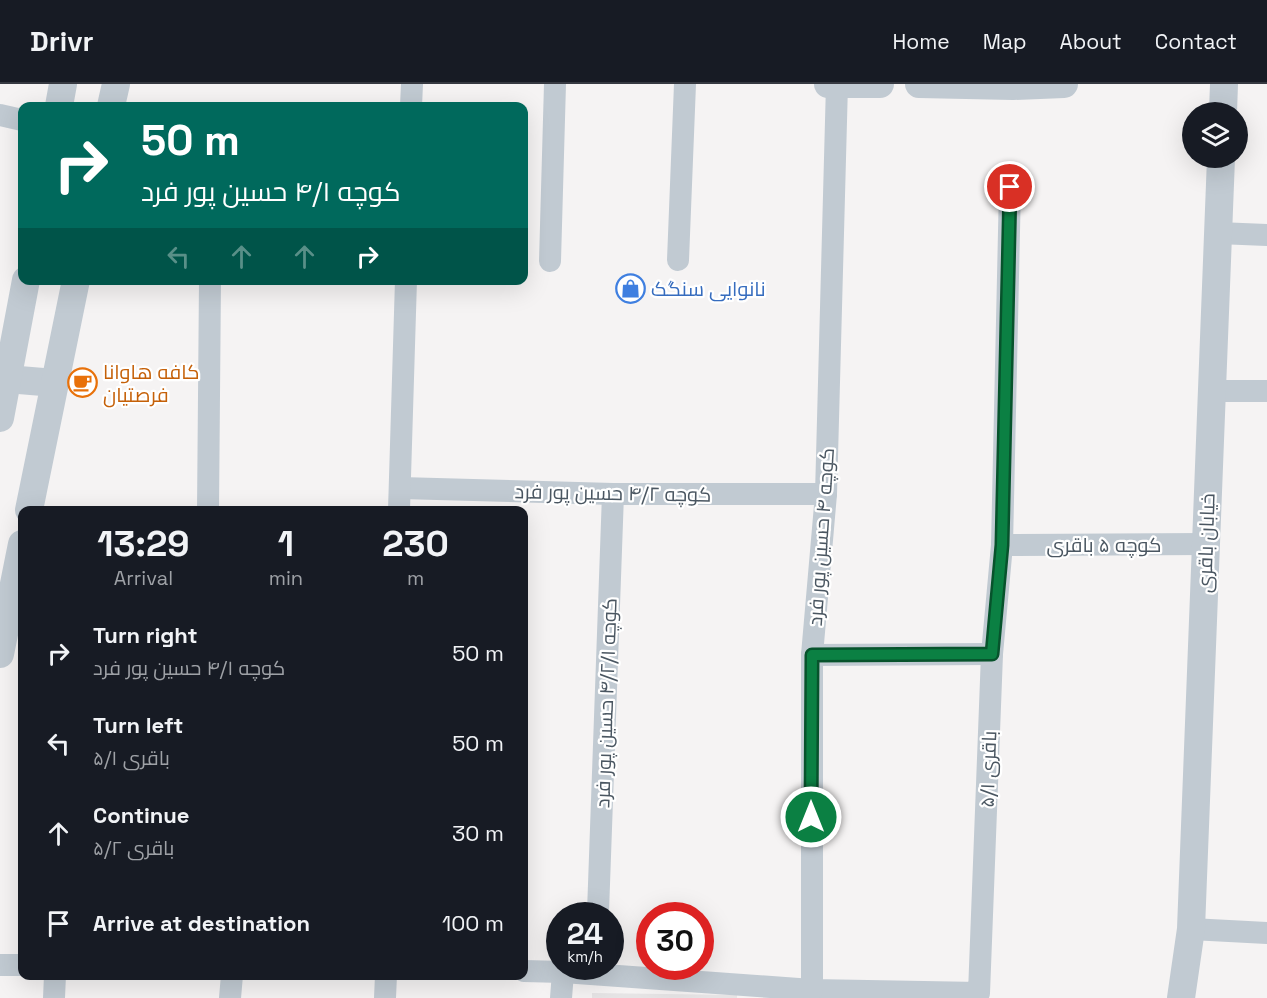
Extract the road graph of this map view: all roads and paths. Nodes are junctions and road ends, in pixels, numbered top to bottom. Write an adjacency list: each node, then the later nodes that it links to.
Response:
1 (63, 84): 12 (street)
2 (116, 84): 13 (street)
3 (412, 84): 14 (street)
4 (555, 84): 23 (street)
5 (686, 84): 22 (street)
6 (828, 84): 7 (street)
7 (837, 84): 8 (street); 34 (street, کوچه ۴ حسین پور فرد)
8 (880, 84)
9 (919, 84): 10 (street)
10 (1064, 84)
11 (1224, 84): 15 (street)
12 (59, 102)
13 (112, 102)
14 (411, 102)
15 (1223, 102)
16 (0, 115): 17 (street)
17 (18, 119)
18 (1221, 168): 20 (street, خیابان باقری)
19 (1010, 187): 39 (street, باقری ۵/۱)
20 (1218, 233): 21 (street); 30 (street, خیابان باقری)
21 (1267, 236)
22 (678, 260)
23 (550, 261)
24 (25, 285): 28 (street)
25 (75, 285): 29 (street)
26 (210, 285): 37 (street)
27 (406, 285): 35 (street)
28 (7, 379): 29 (street); 32 (street)
29 (56, 383): 36 (street)
30 (1212, 390): 31 (street); 38 (street, خیابان باقری)
31 (1267, 391)
32 (0, 418)
33 (613, 494): 34 (street, کوچه ۴/۲ حسین پور فرد); 35 (street, کوچه ۴/۲ حسین پور فرد); 44 (street, کوچه ۴/۲/۱ حسین پور فرد)
34 (826, 494): 43 (street, کوچه ۴ حسین پور فرد)
35 (400, 499)
36 (30, 506)
37 (208, 506)
38 (1206, 544): 39 (street, کوچه ۵ باقری); 45 (street, خیابان باقری)
39 (1002, 545): 42 (street, باقری ۵/۱)
40 (18, 564): 41 (street)
41 (0, 654)
42 (992, 654): 43 (street); 56 (street, باقری ۵/۱)
43 (812, 655): 56 (street, کوچه ۴ حسین پور فرد)
44 (598, 902)
45 (1191, 929): 46 (street); 61 (street, خیابان باقری)
46 (1267, 933)
47 (0, 965): 48 (street)
48 (18, 965)
49 (528, 971): 50 (street)
50 (546, 972)
51 (624, 976): 56 (street)
52 (56, 980): 57 (street)
53 (232, 980): 58 (street)
54 (386, 980): 59 (street)
55 (562, 980): 60 (street)
56 (812, 990)
57 (54, 998)
58 (230, 998)
59 (385, 998)
60 (561, 998)
61 (1181, 998)

